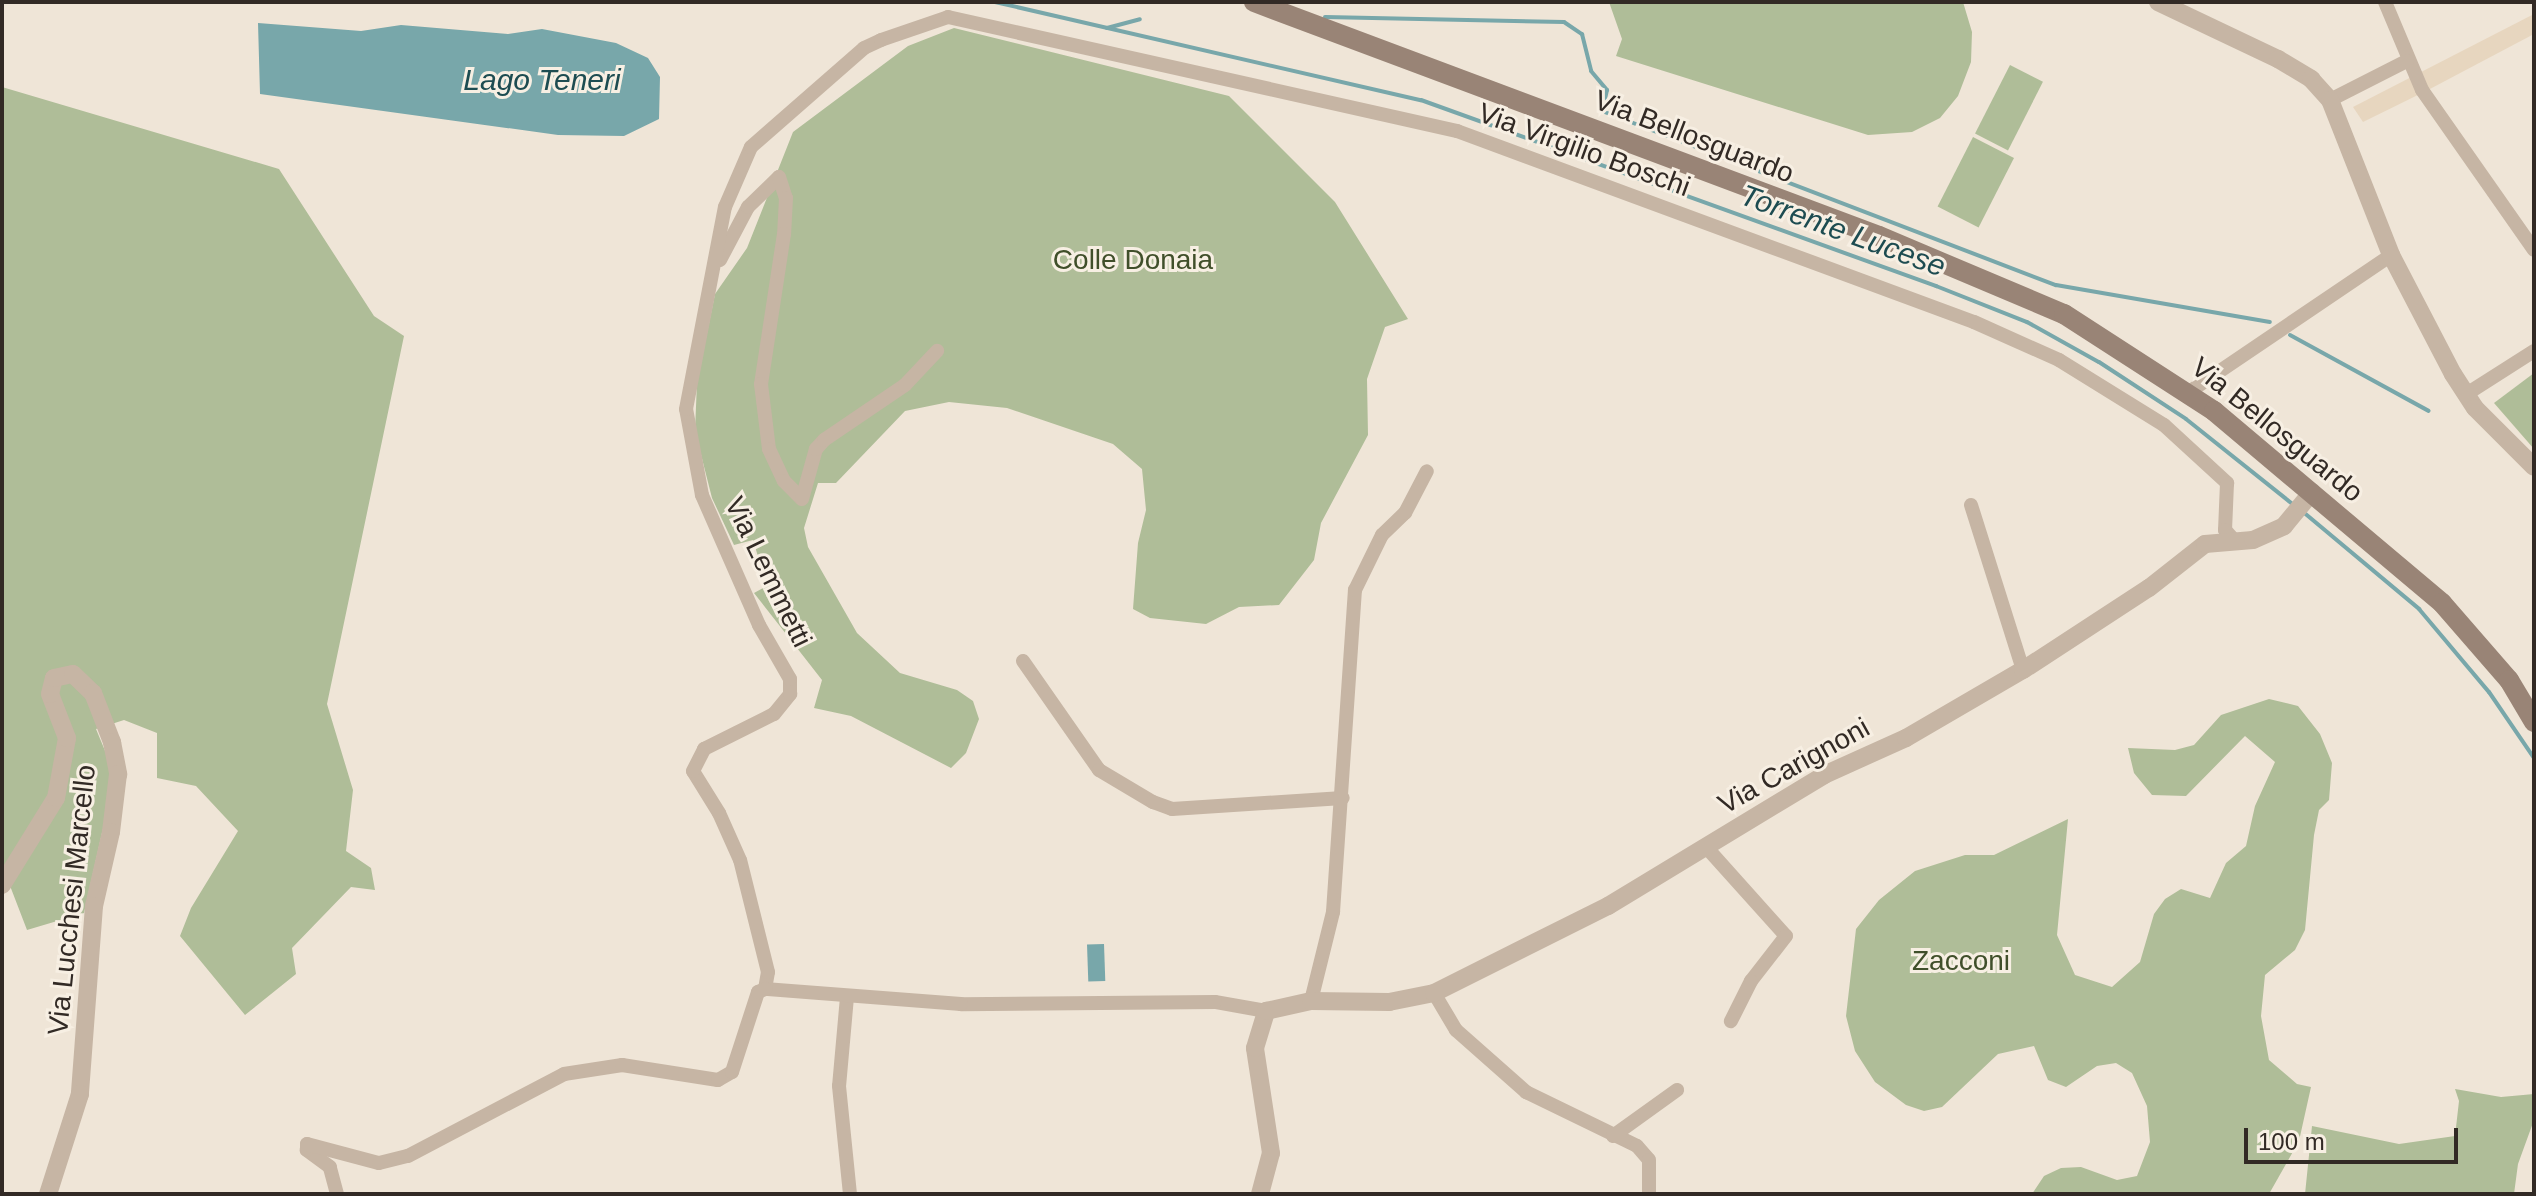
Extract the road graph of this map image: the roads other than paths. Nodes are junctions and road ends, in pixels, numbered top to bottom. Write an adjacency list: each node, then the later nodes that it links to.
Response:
1 (1254, 2): 12 (main road, Via Bellosguardo)
2 (2158, 2): 6 (street)
3 (2385, 2): 5 (street)
4 (948, 17): 9 (street, Via Lemmetti); 18 (street, Via Virgilio Boschi)
5 (2407, 61): 6 (street); 7 (street)
6 (2330, 100): 8 (street)
7 (2534, 250)
8 (2391, 255): 12 (street); 13 (street)
9 (716, 267): 10 (street); 25 (street, Via Lemmetti)
10 (937, 351)
11 (2534, 351): 13 (street)
12 (2189, 392): 16 (main road, Via Bellosguardo)
13 (2465, 395): 14 (street)
14 (2534, 467)
15 (1427, 471): 22 (street)
16 (2312, 492): 18 (street, Via Carignoni); 21 (main road, Via Bellosguardo)
17 (1971, 505): 20 (street)
18 (2235, 541): 20 (street, Via Carignoni)
19 (1023, 661): 22 (street)
20 (2023, 670): 23 (street, Via Carignoni)
21 (2534, 722)
22 (1343, 798): 28 (street)
23 (1707, 848): 26 (street, Via Carignoni); 30 (street)
24 (2, 885): 33 (street, Via Lucchesi Marcello)
25 (765, 989): 27 (street); 34 (street)
26 (1434, 993): 28 (street, Via Carignoni); 32 (street)
27 (847, 997): 29 (street); 35 (street)
28 (1311, 1001): 29 (street, Via Carignoni)
29 (1266, 1011): 36 (street)
30 (1731, 1021)
31 (1677, 1090): 32 (street)
32 (1613, 1136): 37 (street)
33 (48, 1194)
34 (337, 1194)
35 (850, 1194)
36 (1260, 1194)
37 (1649, 1194)

